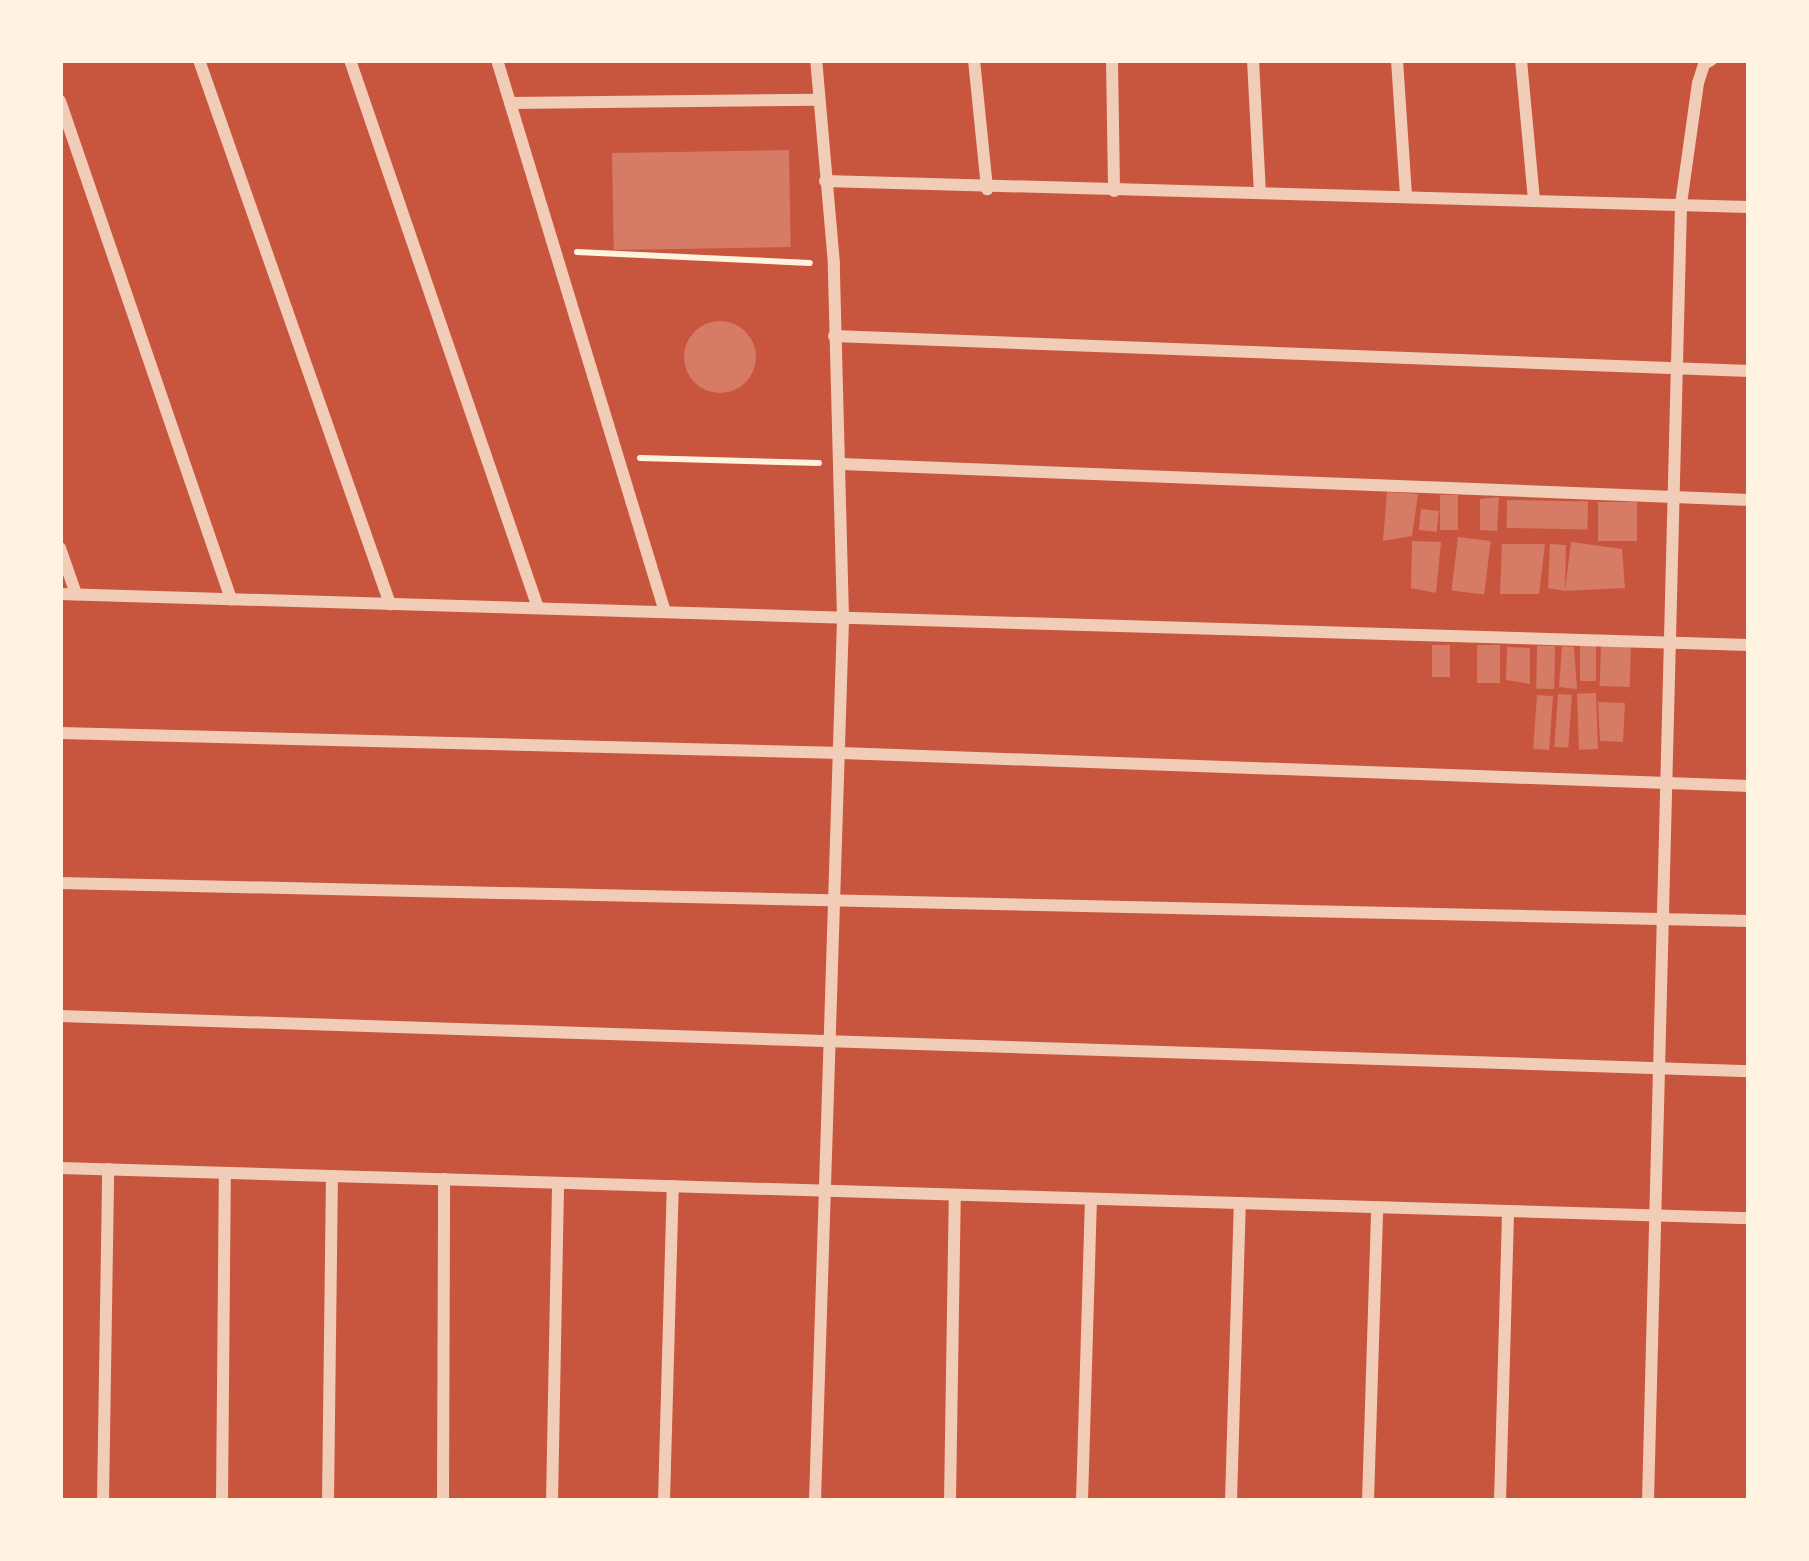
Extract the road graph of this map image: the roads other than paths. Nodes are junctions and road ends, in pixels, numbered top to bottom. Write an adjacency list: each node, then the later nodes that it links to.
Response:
1 (199, 60): 32 (street)
2 (350, 60): 33 (street)
3 (497, 60): 13 (street)
4 (816, 60): 11 (street)
5 (974, 60): 15 (street)
6 (1112, 60): 16 (street)
7 (1252, 60): 17 (street)
8 (1397, 60): 18 (street)
9 (1521, 60): 19 (street)
10 (1711, 60): 20 (street)
11 (818, 100): 13 (street); 14 (street)
12 (60, 101): 31 (street)
13 (510, 103): 34 (street)
14 (825, 181): 15 (street); 22 (street)
15 (987, 189): 16 (street)
16 (1114, 190): 17 (street)
17 (1260, 193): 18 (street)
18 (1406, 195): 19 (street)
19 (1534, 199): 20 (street)
20 (1682, 204): 21 (street); 23 (street)
21 (1749, 207)
22 (834, 336): 23 (street); 25 (street)
23 (1677, 368): 24 (street); 26 (street)
24 (1749, 371)
25 (842, 464): 26 (street); 35 (street)
26 (1673, 496): 27 (street); 36 (street)
27 (1749, 500)
28 (60, 548): 30 (street)
29 (60, 594): 30 (street)
30 (76, 594): 31 (street)
31 (231, 599): 32 (street)
32 (390, 604): 33 (street)
33 (538, 608): 34 (street)
34 (664, 612): 35 (street)
35 (844, 618): 36 (street); 39 (street)
36 (1670, 643): 37 (street); 40 (street)
37 (1749, 645)
38 (60, 733): 39 (street)
39 (841, 753): 40 (street); 43 (street)
40 (1666, 784): 41 (street); 44 (street)
41 (1749, 786)
42 (60, 883): 43 (street)
43 (834, 901): 44 (street); 47 (street)
44 (1663, 919): 45 (street); 48 (street)
45 (1749, 921)
46 (60, 1016): 47 (street)
47 (832, 1041): 48 (street); 57 (street)
48 (1659, 1068): 49 (street); 63 (street)
49 (1749, 1071)
50 (60, 1168): 51 (street)
51 (108, 1169): 52 (street); 65 (street)
52 (225, 1173): 53 (street); 66 (street)
53 (332, 1175): 54 (street); 67 (street)
54 (444, 1179): 55 (street); 68 (street)
55 (559, 1183): 56 (street); 69 (street)
56 (673, 1186): 57 (street); 70 (street)
57 (824, 1191): 58 (street); 71 (street)
58 (955, 1195): 59 (street); 72 (street)
59 (1091, 1199): 60 (street); 73 (street)
60 (1240, 1203): 61 (street); 74 (street)
61 (1376, 1207): 62 (street); 75 (street)
62 (1508, 1211): 63 (street); 76 (street)
63 (1655, 1215): 64 (street); 77 (street)
64 (1749, 1218)
65 (103, 1501)
66 (222, 1501)
67 (328, 1501)
68 (443, 1501)
69 (553, 1501)
70 (664, 1501)
71 (815, 1501)
72 (950, 1501)
73 (1082, 1501)
74 (1232, 1501)
75 (1368, 1501)
76 (1500, 1501)
77 (1648, 1501)

